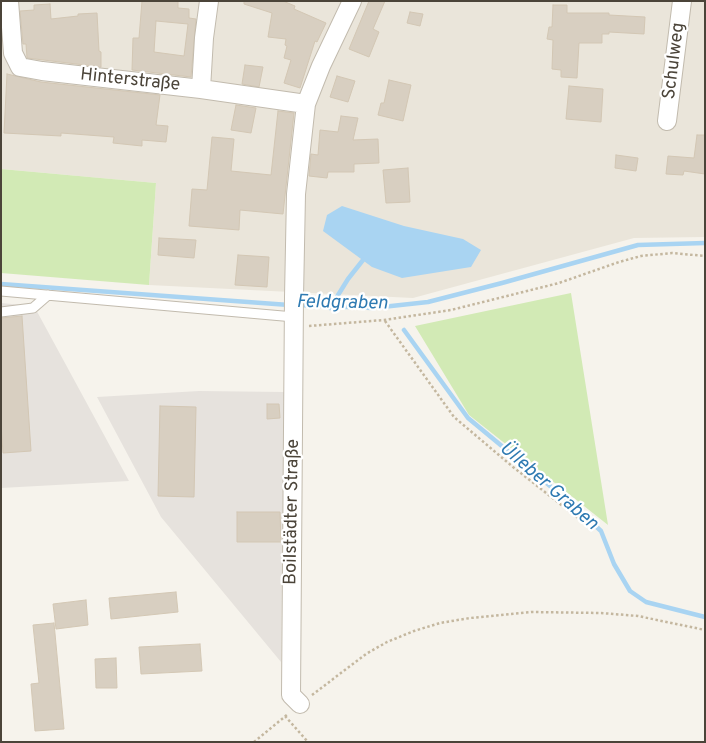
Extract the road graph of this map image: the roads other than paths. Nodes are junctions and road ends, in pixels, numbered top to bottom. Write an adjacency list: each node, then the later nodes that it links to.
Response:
1 (9, 1): 5 (street, Hinterstraße)
2 (209, 1): 5 (street)
3 (352, 1): 6 (street, Boilstädter Straße)
4 (682, 1): 7 (street, Schulweg)
5 (201, 89): 6 (street, Hinterstraße)
6 (306, 104): 11 (street, Boilstädter Straße)
7 (667, 120)
8 (1, 291): 9 (lane)
9 (48, 295): 10 (lane); 11 (lane)
10 (1, 312)
11 (294, 313): 12 (street, Boilstädter Straße)
12 (300, 704)

